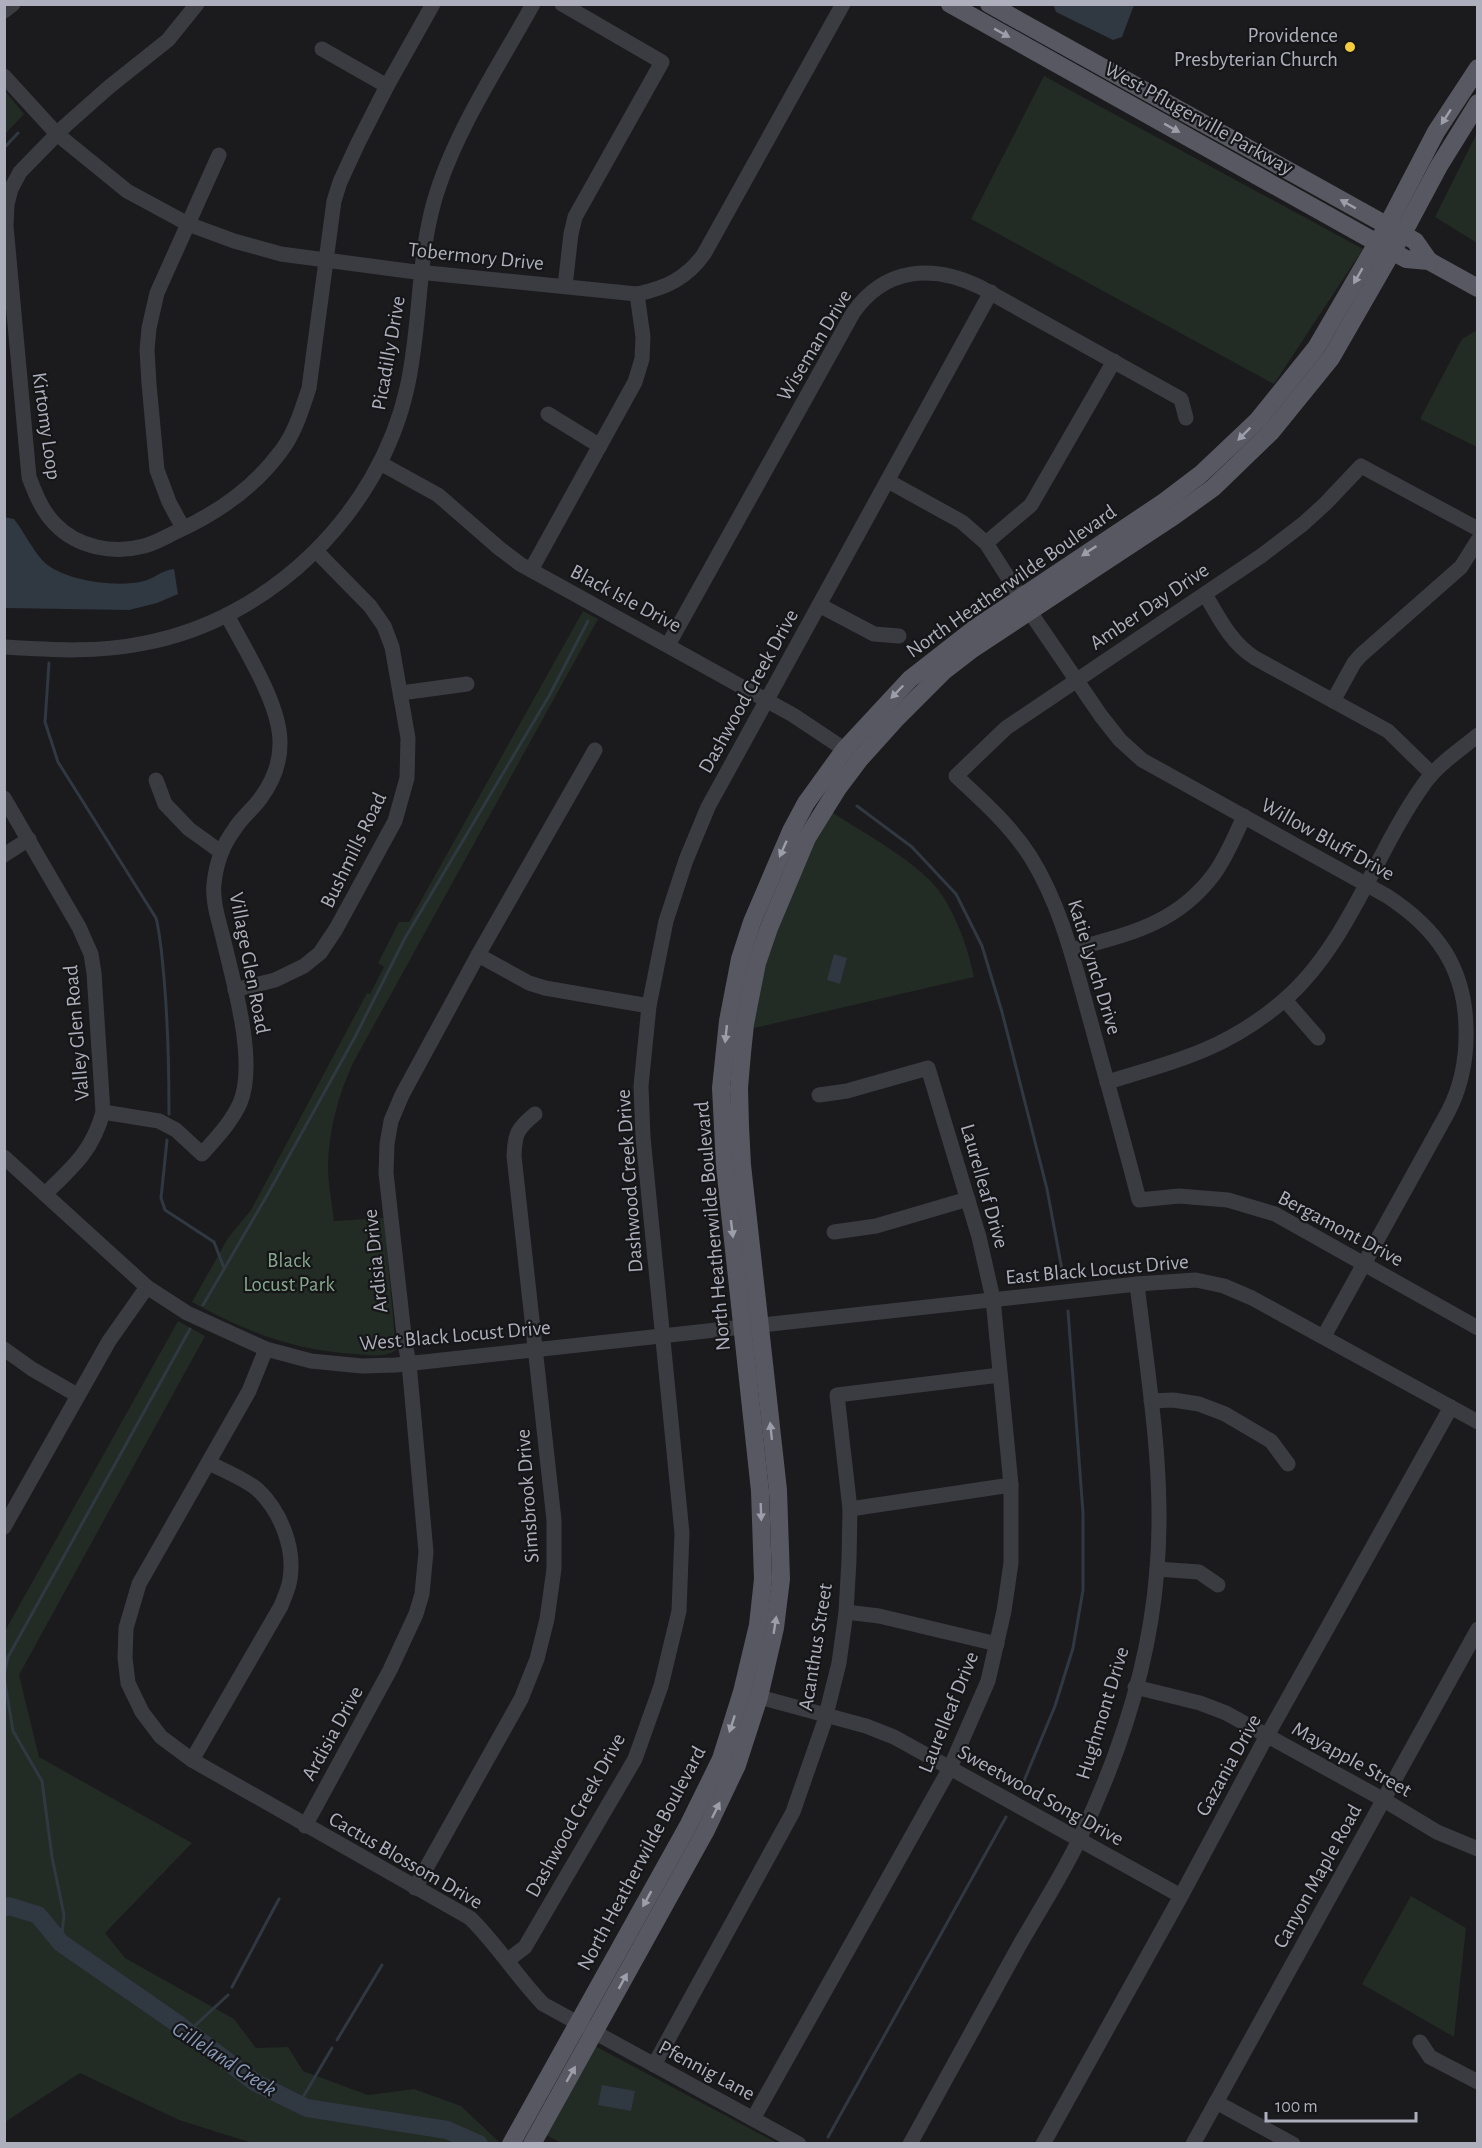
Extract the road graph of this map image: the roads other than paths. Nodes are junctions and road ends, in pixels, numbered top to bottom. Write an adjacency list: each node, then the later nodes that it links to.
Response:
1 (13, 4): 9 (street)
2 (196, 4): 17 (street, Kirtomy Loop)
3 (433, 4): 15 (street, Kirtomy Loop)
4 (533, 4): 24 (street, Picadilly Drive)
5 (562, 4): 25 (street)
6 (843, 4): 28 (street, Tobermory Drive)
7 (950, 4): 12 (main road, West Pflugerville Parkway, one-way to 12)
8 (989, 4): 11 (main road, West Pflugerville Parkway)
9 (4, 11)
10 (322, 49): 15 (street)
11 (1079, 55): 12 (main road); 20 (main road, West Pflugerville Parkway, one-way to 11)
12 (1070, 71): 21 (main road, West Pflugerville Parkway, one-way to 21)
13 (4, 76): 17 (street, Tobermory Drive)
14 (1475, 79): 20 (main road, one-way to 20)
15 (387, 86): 22 (street, Kirtomy Loop)
16 (1478, 103): 20 (main road)
17 (57, 134): 19 (street, Tobermory Drive); 37 (street, Kirtomy Loop)
18 (219, 155): 19 (street)
19 (188, 224): 22 (street, Tobermory Drive); 37 (street)
20 (1395, 230): 21 (main road, North Heatherwilde Boulevard); 23 (main road, West Pflugerville Parkway)
21 (1385, 247): 23 (main road, West Pflugerville Parkway); 29 (main road, North Heatherwilde Boulevard, one-way to 29); 30 (main road, North Heatherwilde Boulevard)
22 (325, 260): 24 (street, Tobermory Drive); 37 (street, Kirtomy Loop)
23 (1429, 261): 26 (main road, West Pflugerville Parkway)
24 (423, 273): 25 (street, Tobermory Drive); 35 (street, Picadilly Drive)
25 (565, 286): 28 (street, Tobermory Drive)
26 (1478, 288)
27 (991, 292): 31 (street, Wiseman Drive); 36 (street, Dashwood Creek Drive); 48 (street, Wiseman Drive)
28 (637, 294): 34 (street)
29 (1326, 332): 30 (main road); 44 (main road, North Heatherwilde Boulevard, one-way to 44)
30 (1331, 358): 44 (main road, North Heatherwilde Boulevard)
31 (1114, 361): 33 (street, Wiseman Drive); 40 (street)
32 (548, 414): 34 (street)
33 (1186, 418)
34 (600, 446): 42 (street)
35 (380, 463): 41 (street, Picadilly Drive); 42 (street, Black Isle Drive)
36 (888, 481): 40 (street, Willow Bluff Drive); 45 (street, Dashwood Creek Drive)
37 (183, 528)
38 (1478, 529): 43 (street, Amber Day Drive)
39 (1478, 540): 54 (street)
40 (986, 543): 44 (street, Willow Bluff Drive)
41 (316, 551): 46 (street, Picadilly Drive); 52 (street, Bushmills Road)
42 (531, 570): 48 (street, Black Isle Drive)
43 (1205, 594): 50 (street, Amber Day Drive); 54 (street)
44 (1025, 604): 50 (street, Willow Bluff Drive); 57 (main road, North Heatherwilde Boulevard)
45 (819, 605): 47 (street); 53 (street, Dashwood Creek Drive)
46 (227, 615): 49 (street, Picadilly Drive); 64 (street, Village Glen Road)
47 (899, 636)
48 (668, 645): 53 (street, Black Isle Drive)
49 (4, 647)
50 (1076, 679): 59 (street, Amber Day Drive); 62 (street, Willow Bluff Drive)
51 (467, 684): 52 (street)
52 (401, 693): 69 (street, Bushmills Road)
53 (766, 700): 57 (street, Black Isle Drive); 71 (street, Dashwood Creek Drive)
54 (1333, 701): 58 (street)
55 (1478, 735): 58 (street)
56 (595, 750): 68 (street, Ardisia Drive)
57 (852, 755): 87 (main road, North Heatherwilde Boulevard)
58 (1432, 774): 66 (street)
59 (956, 776): 67 (street, Katie Lynch Drive)
60 (156, 780): 64 (street)
61 (4, 798): 63 (street, Valley Glen Road)
62 (1244, 816): 66 (street, Willow Bluff Drive); 67 (street)
63 (29, 839): 65 (street); 76 (street, Valley Glen Road)
64 (221, 852): 69 (street, Village Glen Road)
65 (4, 855)
66 (1366, 884): 70 (street); 72 (street, Willow Bluff Drive)
67 (1071, 950): 74 (street, Katie Lynch Drive)
68 (478, 955): 71 (street); 94 (street, Ardisia Drive)
69 (235, 990): 76 (street, Village Glen Road)
70 (1285, 1000): 73 (street); 74 (street)
71 (649, 1006): 89 (street, Dashwood Creek Drive)
72 (1472, 1014): 83 (street, Willow Bluff Drive)
73 (1318, 1038)
74 (1107, 1082): 81 (street, Katie Lynch Drive)
75 (819, 1095): 80 (street, Laurelleaf Drive)
76 (103, 1112): 79 (street, Valley Glen Road)
77 (535, 1114): 93 (street, Simsbrook Drive)
78 (4, 1157): 79 (street, West Black Locust Drive)
79 (45, 1194): 85 (street, West Black Locust Drive)
80 (968, 1198): 82 (street); 86 (street, Laurelleaf Drive)
81 (1139, 1200): 83 (street, Bergamont Drive)
82 (834, 1232)
83 (1363, 1262): 88 (street, Bergamont Drive); 90 (street, Willow Bluff Drive)
84 (1137, 1284): 86 (street, East Black Locust Drive); 90 (street, East Black Locust Drive); 97 (street, Hughmont Drive)
85 (147, 1287): 92 (street, West Black Locust Drive); 96 (street)
86 (993, 1299): 87 (street, East Black Locust Drive); 95 (street, Laurelleaf Drive)
87 (751, 1326): 89 (street, West Black Locust Drive); 111 (main road, North Heatherwilde Boulevard)
88 (1478, 1328)
89 (664, 1336): 93 (street, West Black Locust Drive); 122 (street, Dashwood Creek Drive)
90 (1324, 1336): 98 (street, East Black Locust Drive)
91 (4, 1349): 96 (street)
92 (266, 1349): 94 (street, West Black Locust Drive); 100 (street, Cactus Blossom Drive)
93 (536, 1350): 94 (street, West Black Locust Drive); 120 (street, Simsbrook Drive)
94 (410, 1363): 117 (street, Ardisia Drive)
95 (1000, 1375): 102 (street, Laurelleaf Drive); 103 (street, Acanthus Street)
96 (77, 1395): 104 (street)
97 (1151, 1401): 101 (street); 105 (street, Hughmont Drive)
98 (1451, 1407): 99 (street, East Black Locust Drive); 113 (street, Gazania Drive)
99 (1478, 1422)
100 (209, 1463): 114 (street, Cactus Blossom Drive); 114 (street)
101 (1288, 1464)
102 (1011, 1485): 103 (street); 109 (street, Laurelleaf Drive)
103 (850, 1509): 107 (street, Acanthus Street)
104 (4, 1527)
105 (1157, 1569): 106 (street); 110 (street, Hughmont Drive)
106 (1218, 1585)
107 (846, 1612): 109 (street); 112 (street, Acanthus Street)
108 (1478, 1629): 116 (street, Canyon Maple Road)
109 (997, 1644): 115 (street, Laurelleaf Drive)
110 (1135, 1687): 113 (street, Mayapple Street); 118 (street, Hughmont Drive)
111 (750, 1694): 112 (street, Sweetwood Song Drive); 123 (main road, North Heatherwilde Boulevard)
112 (827, 1715): 115 (street, Sweetwood Song Drive); 125 (street, Acanthus Street)
113 (1268, 1735): 116 (street, Mayapple Street); 121 (street, Gazania Drive)
114 (192, 1760): 117 (street, Cactus Blossom Drive)
115 (950, 1768): 118 (street, Sweetwood Song Drive); 128 (street, Laurelleaf Drive)
116 (1384, 1800): 119 (street, Mayapple Street); 127 (street, Canyon Maple Road)
117 (305, 1826): 120 (street, Cactus Blossom Drive)
118 (1079, 1841): 121 (street, Sweetwood Song Drive); 132 (street, Hughmont Drive)
119 (1478, 1849)
120 (415, 1888): 122 (street, Cactus Blossom Drive)
121 (1180, 1896): 133 (street, Gazania Drive)
122 (508, 1960): 123 (street, Cactus Blossom Drive)
123 (587, 2028): 125 (street, Pfennig Lane); 129 (main road, North Heatherwilde Boulevard); 130 (main road, North Heatherwilde Boulevard, one-way to 123)
124 (1420, 2042): 126 (street)
125 (654, 2065): 128 (street, Pfennig Lane)
126 (1478, 2082)
127 (1216, 2103): 134 (street, Canyon Maple Road); 135 (street)
128 (753, 2119): 131 (street, Pfennig Lane)
129 (511, 2144)
130 (532, 2144)
131 (800, 2144)
132 (910, 2144)
133 (1043, 2144)
134 (1194, 2144)
135 (1293, 2144)

